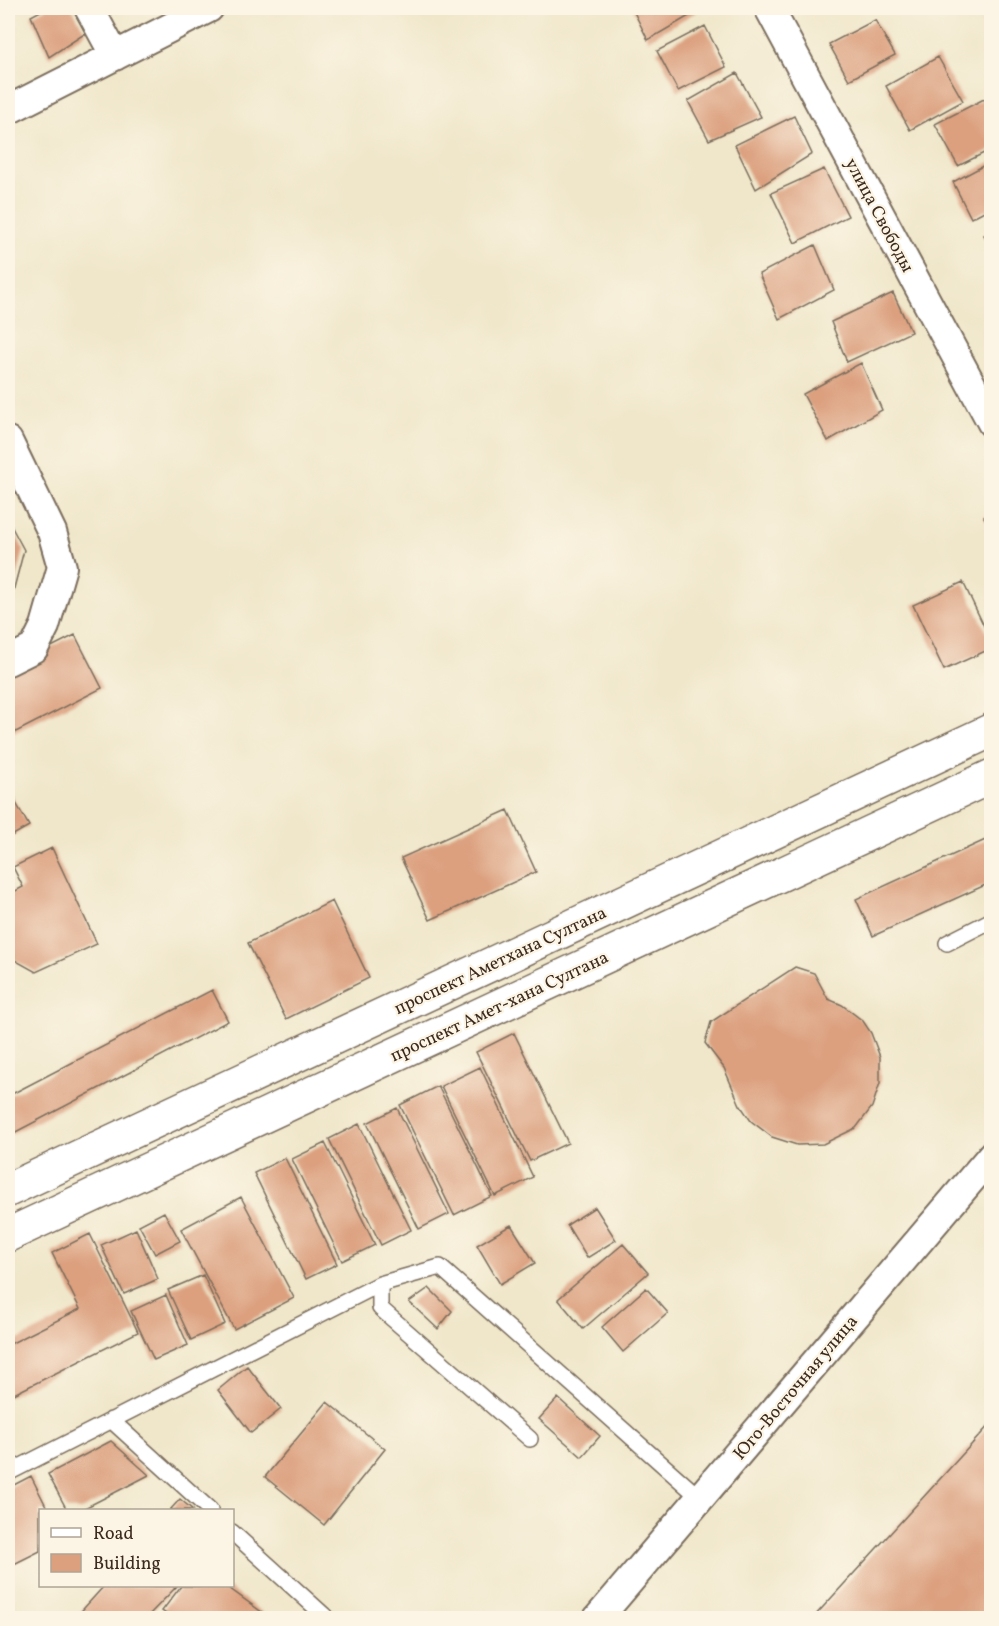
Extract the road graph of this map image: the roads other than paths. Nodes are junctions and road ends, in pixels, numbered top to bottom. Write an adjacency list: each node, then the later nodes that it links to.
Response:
1 (89, 8): 4 (street)
2 (209, 8): 4 (street)
3 (769, 8): 6 (street, улица Свободы)
4 (115, 56): 5 (street)
5 (8, 110)
6 (992, 423)
7 (8, 441): 8 (street)
8 (8, 661)
9 (992, 730): 14 (main road, проспект Аметхана Султана)
10 (992, 776): 15 (main road, проспект Амет-хана Султана)
11 (992, 920): 12 (lane)
12 (947, 944)
13 (992, 1155): 20 (street, Юго-Восточная улица)
14 (8, 1190)
15 (8, 1235)
16 (380, 1284): 17 (lane); 18 (lane); 20 (lane)
17 (111, 1420): 19 (lane); 21 (lane)
18 (530, 1439)
19 (8, 1473)
20 (700, 1498): 24 (street, Юго-Восточная улица)
21 (209, 1509)
22 (234, 1534): 23 (lane)
23 (327, 1618)
24 (598, 1618)

